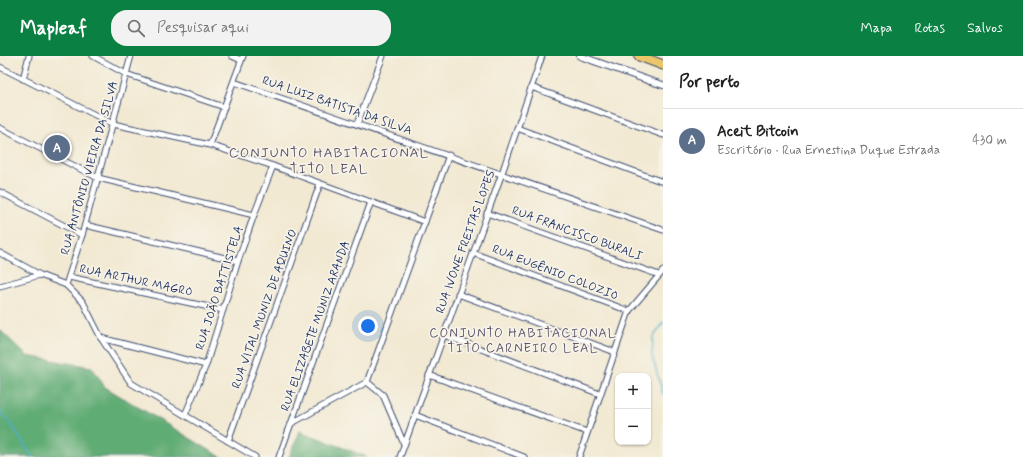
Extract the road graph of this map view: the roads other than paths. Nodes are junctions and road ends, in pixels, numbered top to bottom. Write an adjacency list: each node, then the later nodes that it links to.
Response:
1 (29, 56): 14 (street)
2 (94, 56): 13 (street)
3 (131, 56): 13 (street, RUA ANTÔNIO VIEIRA DA SILVA)
4 (232, 56): 10 (street)
5 (383, 56): 20 (street)
6 (542, 56): 17 (street, RUA IVONE FREITAS LOPES)
7 (580, 56): 9 (street)
8 (639, 56): 11 (highway)
9 (588, 57): 16 (street)
10 (242, 58): 15 (street)
11 (663, 65)
12 (0, 67): 14 (street)
13 (126, 74): 18 (street); 19 (street, RUA ANTÔNIO VIEIRA DA SILVA)
14 (23, 79): 19 (street)
15 (234, 82): 18 (street); 20 (street, RUA LUIZ BATISTA DA SILVA)
16 (663, 86)
17 (531, 87): 22 (street, RUA IVONE FREITAS LOPES); 23 (street)
18 (224, 107): 24 (street)
19 (113, 124): 24 (street); 28 (street, RUA ANTÔNIO VIEIRA DA SILVA)
20 (357, 124): 25 (street, RUA LUIZ BATISTA DA SILVA)
21 (0, 128): 28 (street)
22 (517, 128): 27 (street, RUA IVONE FREITAS LOPES); 29 (street)
23 (663, 135)
24 (210, 145): 26 (street)
25 (449, 155): 27 (street, RUA LUIZ BATISTA DA SILVA); 35 (street)
26 (273, 166): 30 (street); 34 (street, RUA JOÃO BATTISTELA)
27 (502, 173): 33 (street, RUA IVONE FREITAS LOPES); 37 (street, RUA LUIZ BATISTA DA SILVA)
28 (98, 178): 34 (street); 36 (street, RUA ANTÔNIO VIEIRA DA SILVA)
29 (663, 182)
30 (320, 184): 32 (street); 61 (street, RUA VITAL MUNIZ DE AQUINO)
31 (0, 192): 38 (street)
32 (370, 202): 35 (street); 59 (street, RUA ELIZABETE MUNIZ ARANDA)
33 (488, 213): 40 (street, RUA IVONE FREITAS LOPES); 42 (street, RUA FRANCISCO BURALI)
34 (254, 215): 41 (street, RUA JOÃO BATTISTELA)
35 (425, 222): 55 (street)
36 (85, 225): 38 (street, RUA ANTÔNIO VIEIRA DA SILVA); 41 (street)
37 (663, 230)
38 (82, 235): 44 (street, RUA ANTÔNIO VIEIRA DA SILVA)
39 (0, 253): 43 (street)
40 (473, 253): 47 (street, RUA IVONE FREITAS LOPES); 49 (street, RUA EUGÊNIO COLOZIO)
41 (238, 261): 48 (street, RUA JOÃO BATTISTELA)
42 (661, 273): 49 (street)
43 (40, 275): 45 (street); 46 (street)
44 (69, 277): 45 (street, RUA ANTÔNIO VIEIRA DA SILVA); 48 (street, RUA ARTHUR MAGRO)
45 (66, 285): 51 (street)
46 (0, 286)
47 (458, 294): 50 (street, RUA IVONE FREITAS LOPES); 52 (street)
48 (222, 310): 53 (street, RUA JOÃO BATTISTELA)
49 (629, 311): 52 (street)
50 (444, 335): 54 (street, RUA IVONE FREITAS LOPES); 56 (street)
51 (101, 338): 53 (street); 57 (street)
52 (615, 352): 56 (street)
53 (206, 365): 57 (street, RUA JOÃO BATTISTELA)
54 (429, 375): 58 (street, RUA IVONE FREITAS LOPES); 60 (street)
55 (368, 382): 59 (street); 62 (street)
56 (600, 394): 60 (street)
57 (185, 415): 61 (street)
58 (415, 415): 62 (street, RUA IVONE FREITAS LOPES); 66 (street)
59 (292, 422): 64 (street, RUA ELIZABETE MUNIZ ARANDA)
60 (587, 432): 67 (street)
61 (228, 441): 63 (street)
62 (404, 444): 65 (street, RUA IVONE FREITAS LOPES)
63 (255, 457)
64 (279, 457)
65 (400, 457)
66 (524, 457)
67 (578, 457)

